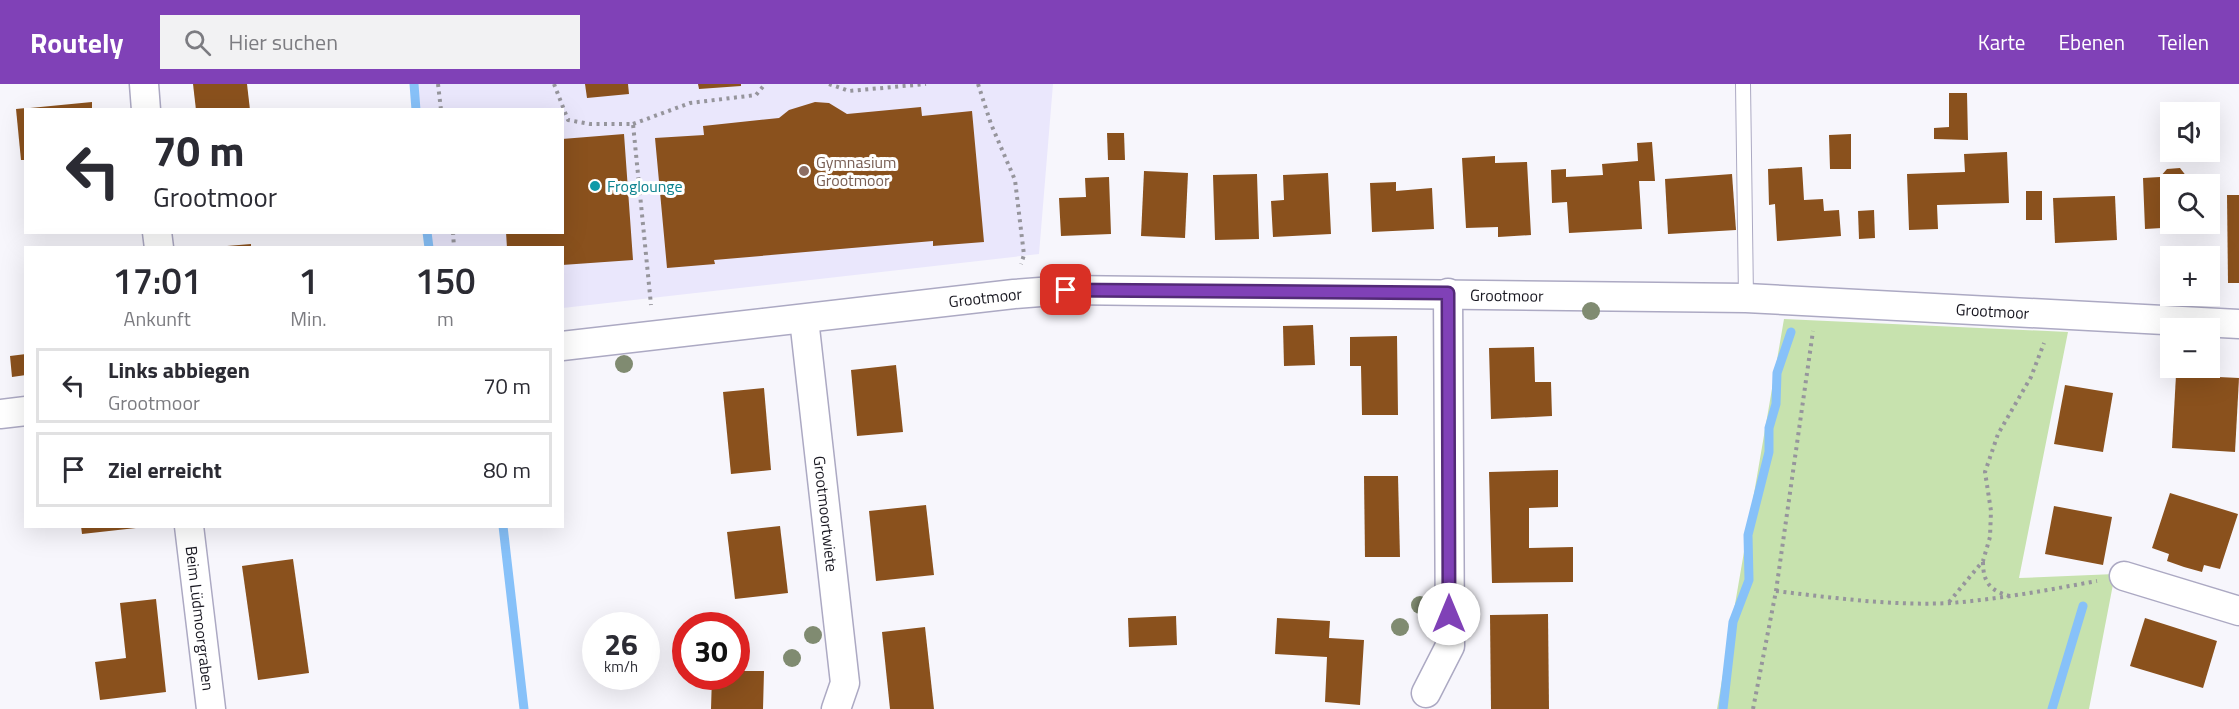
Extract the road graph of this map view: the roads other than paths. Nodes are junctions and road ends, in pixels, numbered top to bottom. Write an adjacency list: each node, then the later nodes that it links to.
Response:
1 (144, 84): 3 (street)
2 (1743, 84): 5 (lane)
3 (146, 108)
4 (1448, 293): 5 (street, Grootmoor); 6 (street, Grootmoor); 14 (street)
5 (1746, 298): 7 (street, Grootmoor)
6 (804, 319): 8 (street, Grootmoor); 16 (street, Grootmoortwiete)
7 (2239, 324)
8 (564, 346)
9 (24, 411): 10 (street)
10 (0, 414)
11 (189, 528): 15 (street, Beim Lüdmoorgraben)
12 (2124, 576): 13 (street)
13 (2239, 611)
14 (1426, 693)
15 (212, 709)
16 (836, 709)

